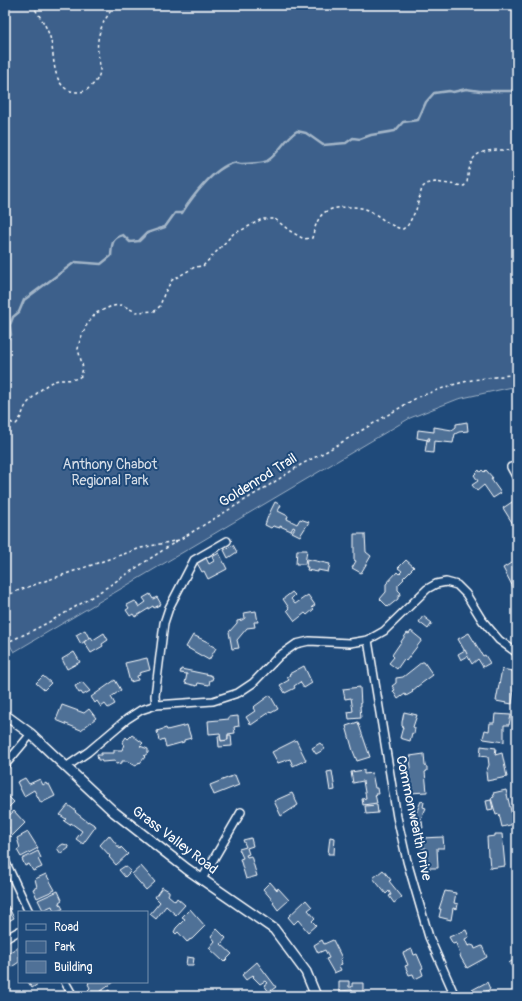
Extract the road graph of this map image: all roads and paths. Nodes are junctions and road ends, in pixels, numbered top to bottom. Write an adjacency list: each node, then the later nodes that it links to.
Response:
1 (32, 5): 2 (path)
2 (115, 5)
3 (517, 150): 5 (path)
4 (517, 374): 8 (path, Goldenrod Trail)
5 (5, 419)
6 (511, 467): 7 (street)
7 (517, 478)
8 (179, 540): 10 (path, Goldenrod Trail); 12 (path)
9 (227, 541): 14 (street)
10 (5, 596)
11 (368, 640): 13 (street); 14 (street); 28 (street, Commonwealth Drive)
12 (5, 643)
13 (517, 653)
14 (156, 705): 18 (street)
15 (5, 715): 16 (main road, Grass Valley Road)
16 (31, 734): 17 (street); 18 (main road, Grass Valley Road)
17 (5, 765)
18 (66, 767): 21 (main road, Grass Valley Road)
19 (240, 812): 21 (street)
20 (5, 861): 22 (street)
21 (202, 879): 27 (main road, Grass Valley Road)
22 (29, 911)
23 (18, 932): 24 (street)
24 (5, 939)
25 (66, 983): 26 (street)
26 (73, 996)
27 (316, 996)
28 (455, 996)

